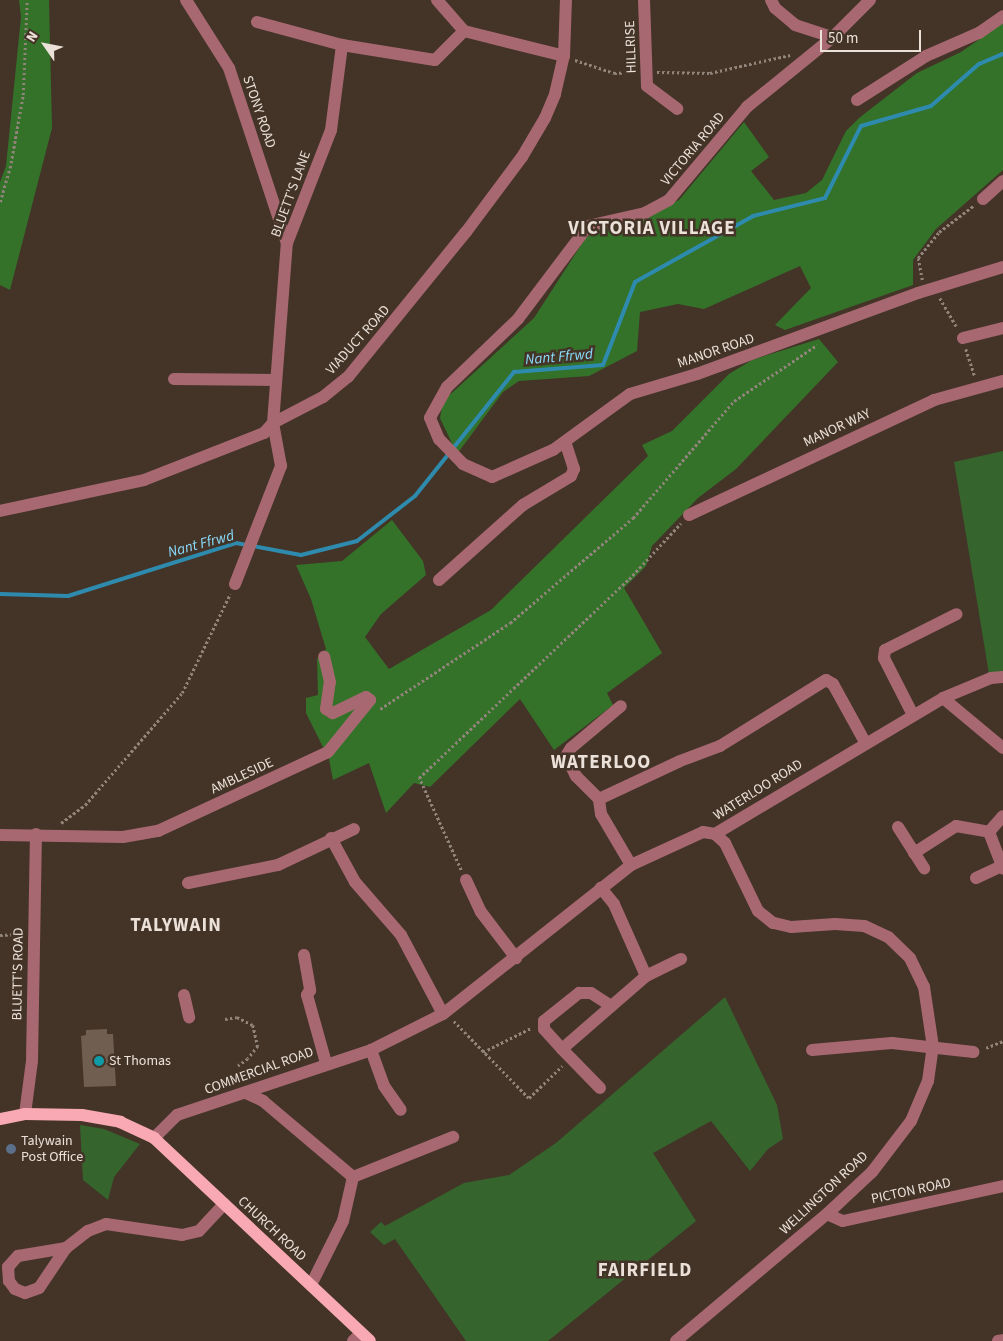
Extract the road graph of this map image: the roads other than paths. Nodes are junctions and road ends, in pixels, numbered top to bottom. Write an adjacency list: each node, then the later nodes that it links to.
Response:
1 (186, 0): 17 (street, STONY ROAD)
2 (437, 0): 9 (street)
3 (566, 0): 12 (street, VIADUCT ROAD)
4 (644, 0): 14 (street, HILLRISE)
5 (771, 0): 10 (street)
6 (870, 0): 10 (street, VICTORIA ROAD)
7 (1003, 16): 13 (street)
8 (257, 22): 11 (street)
9 (464, 31): 11 (street); 12 (street)
10 (833, 37): 26 (street, VICTORIA ROAD)
11 (342, 45): 17 (street, BLUETT'S LANE)
12 (564, 56): 24 (street, VIADUCT ROAD)
13 (857, 100)
14 (677, 108)
15 (1003, 181): 16 (street)
16 (983, 199)
17 (287, 243): 22 (street, BLUETT'S LANE)
18 (1003, 267): 25 (street, MANOR ROAD)
19 (1003, 328): 20 (street)
20 (963, 338)
21 (174, 379): 22 (street)
22 (276, 380): 24 (street, BLUETT'S LANE)
23 (1003, 382): 28 (street, MANOR WAY)
24 (273, 423): 27 (street, VIADUCT ROAD); 30 (street, BLUETT'S LANE)
25 (565, 442): 26 (street, MANOR ROAD); 29 (street)
26 (457, 458)
27 (0, 511)
28 (689, 515)
29 (439, 580)
30 (235, 584)
31 (957, 614): 36 (street)
32 (324, 658): 44 (street, AMBLESIDE)
33 (1003, 677): 34 (street, WATERLOO ROAD)
34 (943, 698): 36 (street, WATERLOO ROAD); 38 (street)
35 (621, 706): 39 (street)
36 (913, 715): 37 (street, WATERLOO ROAD)
37 (866, 742): 39 (street); 45 (street, WATERLOO ROAD)
38 (1003, 748)
39 (599, 799): 49 (street)
40 (1003, 816): 43 (street)
41 (898, 827): 48 (street)
42 (354, 828): 47 (street)
43 (989, 832): 48 (street); 50 (street)
44 (36, 834): 46 (street, AMBLESIDE); 73 (street, BLUETT'S ROAD)
45 (715, 834): 49 (street, WATERLOO ROAD); 64 (street, WELLINGTON ROAD)
46 (0, 835)
47 (331, 838): 54 (street); 62 (street)
48 (914, 853): 51 (street)
49 (630, 865): 55 (street, WATERLOO ROAD)
50 (1003, 867): 52 (street)
51 (924, 868)
52 (976, 878)
53 (466, 880): 57 (street)
54 (188, 884)
55 (601, 888): 57 (street, WATERLOO ROAD); 59 (street)
56 (304, 955): 69 (street)
57 (516, 958): 62 (street, COMMERCIAL ROAD)
58 (681, 959): 59 (street)
59 (646, 976): 61 (street)
60 (184, 995): 63 (street)
61 (611, 1006): 68 (street); 68 (street)
62 (443, 1014): 65 (street, COMMERCIAL ROAD)
63 (189, 1017)
64 (933, 1047): 66 (street); 67 (street); 80 (street, WELLINGTON ROAD)
65 (371, 1050): 69 (street, COMMERCIAL ROAD); 72 (street)
66 (812, 1050)
67 (974, 1052)
68 (566, 1053): 70 (street)
69 (326, 1063): 71 (street, COMMERCIAL ROAD)
70 (600, 1088)
71 (246, 1093): 75 (street, COMMERCIAL ROAD); 77 (street)
72 (401, 1110)
73 (25, 1114): 74 (main road); 75 (main road)
74 (0, 1119)
75 (154, 1138): 79 (main road, CHURCH ROAD)
76 (453, 1138): 77 (street)
77 (352, 1177): 82 (street)
78 (1003, 1186): 80 (street, PICTON ROAD)
79 (224, 1204): 81 (street); 82 (main road, CHURCH ROAD)
80 (827, 1214): 85 (street, WELLINGTON ROAD)
81 (66, 1248): 81 (street)
82 (311, 1285): 83 (main road, CHURCH ROAD)
83 (361, 1338)
84 (1003, 1340): 86 (street)
85 (676, 1341)
86 (998, 1341)

